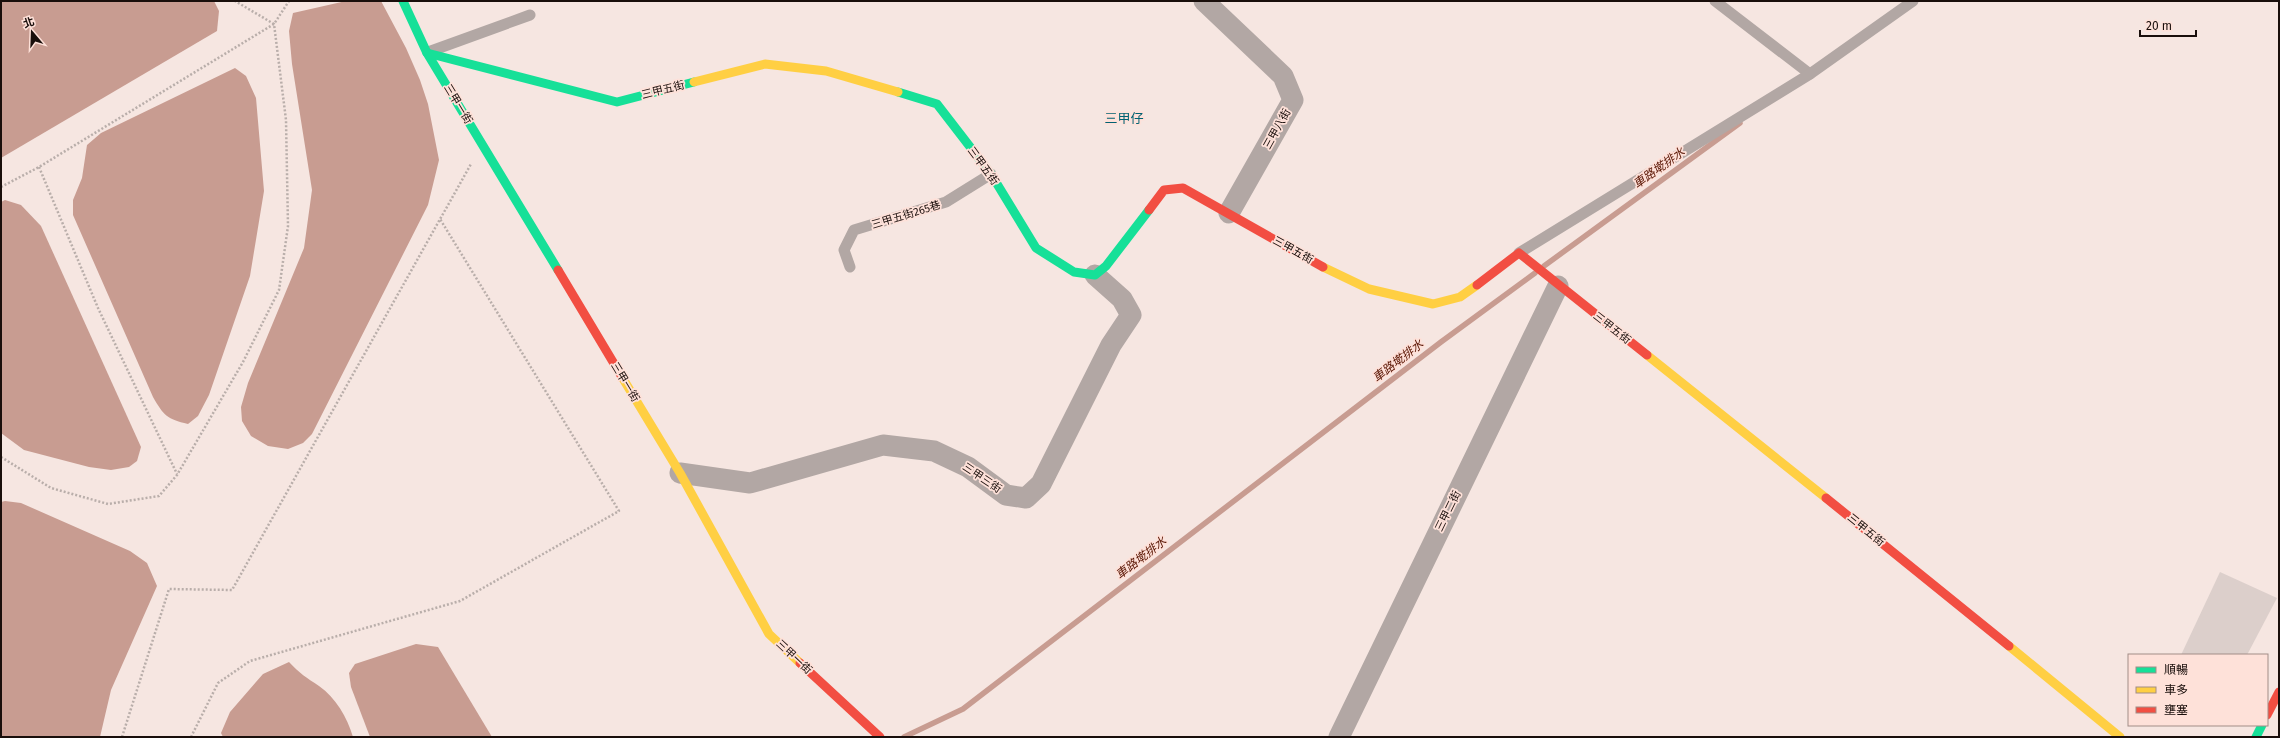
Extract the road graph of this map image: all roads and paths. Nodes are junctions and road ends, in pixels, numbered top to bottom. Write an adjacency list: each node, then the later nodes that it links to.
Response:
1 (235, 1): 8 (path)
2 (289, 1): 8 (path)
3 (403, 1): 9 (street, 三甲一街)
4 (1204, 1): 15 (street, 三甲八街)
5 (1715, 1): 10 (lane)
6 (1913, 1): 10 (lane)
7 (530, 15): 9 (lane)
8 (274, 24): 12 (path); 23 (path)
9 (427, 52): 11 (street, 三甲一街); 13 (street, 三甲五街)
10 (1810, 74): 17 (lane)
11 (482, 144): 16 (path); 22 (street, 三甲一街)
12 (39, 167): 14 (path); 23 (path)
13 (990, 174): 18 (lane, 三甲五街265巷); 19 (street, 三甲五街)
14 (1, 187)
15 (1230, 213): 17 (street, 三甲五街); 19 (street, 三甲五街)
16 (440, 219): 27 (path); 28 (path)
17 (1519, 253): 20 (street, 三甲五街)
18 (850, 267)
19 (1095, 275): 22 (street, 三甲三街)
20 (1558, 286): 30 (street, 三甲二街); 31 (street, 三甲五街)
21 (1, 457): 23 (path)
22 (680, 473): 29 (street, 三甲一街)
23 (177, 475)
24 (2279, 692): 25 (street)
25 (2268, 713)
26 (2262, 726): 32 (street)
27 (122, 737)
28 (191, 737)
29 (879, 737)
30 (1338, 737)
31 (2120, 737)
32 (2256, 737)

